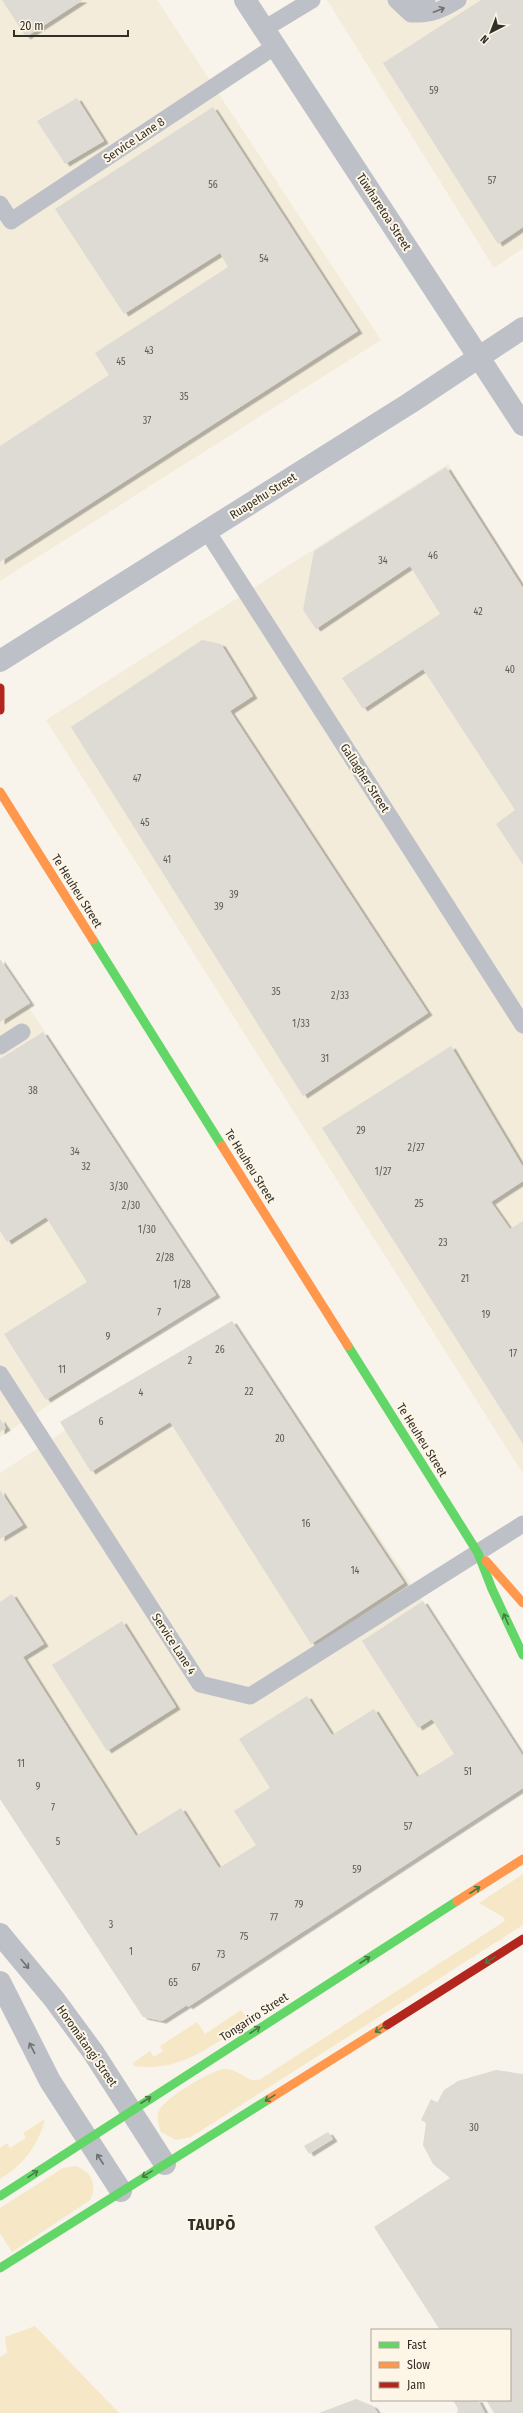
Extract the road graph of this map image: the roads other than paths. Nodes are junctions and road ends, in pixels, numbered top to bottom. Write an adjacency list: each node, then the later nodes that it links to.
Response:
1 (245, 0): 6 (street, Tūwharetoa Street)
2 (312, 0): 6 (lane)
3 (427, 0): 5 (lane)
4 (458, 0): 5 (lane, one-way to 4)
5 (400, 4)
6 (269, 38): 7 (lane, Service Lane 8); 9 (street, Tūwharetoa Street)
7 (0, 204)
8 (523, 328): 9 (street, Ruapehu Street)
9 (479, 357): 10 (street, Tūwharetoa Street); 11 (street, Ruapehu Street)
10 (523, 425)
11 (207, 531): 12 (street, Ruapehu Street); 16 (lane, Gallagher Street)
12 (0, 661)
13 (0, 688): 14 (street)
14 (0, 710)
15 (0, 792): 21 (street, Te Heuheu Street)
16 (523, 1025)
17 (22, 1032): 18 (lane)
18 (0, 1046)
19 (0, 1374): 21 (lane, Service Lane 4)
20 (523, 1524): 21 (lane)
21 (478, 1553): 22 (street, Te Heuheu Street); 23 (street, Te Heuheu Street, one-way to 21)
22 (523, 1603)
23 (523, 1654)
24 (523, 1860): 28 (street, Tongariro Street, one-way to 24)
25 (0, 1934): 28 (street, Horomātangi Street, one-way to 28)
26 (523, 1939): 30 (street, one-way to 30)
27 (0, 1982): 29 (street, one-way to 27)
28 (130, 2110): 29 (street, Tongariro Street); 30 (street, Horomātangi Street)
29 (87, 2138): 31 (street, one-way to 29); 32 (street, Tongariro Street, one-way to 29)
30 (165, 2164): 31 (street, one-way to 31)
31 (121, 2191): 33 (street)
32 (0, 2196)
33 (0, 2268)

